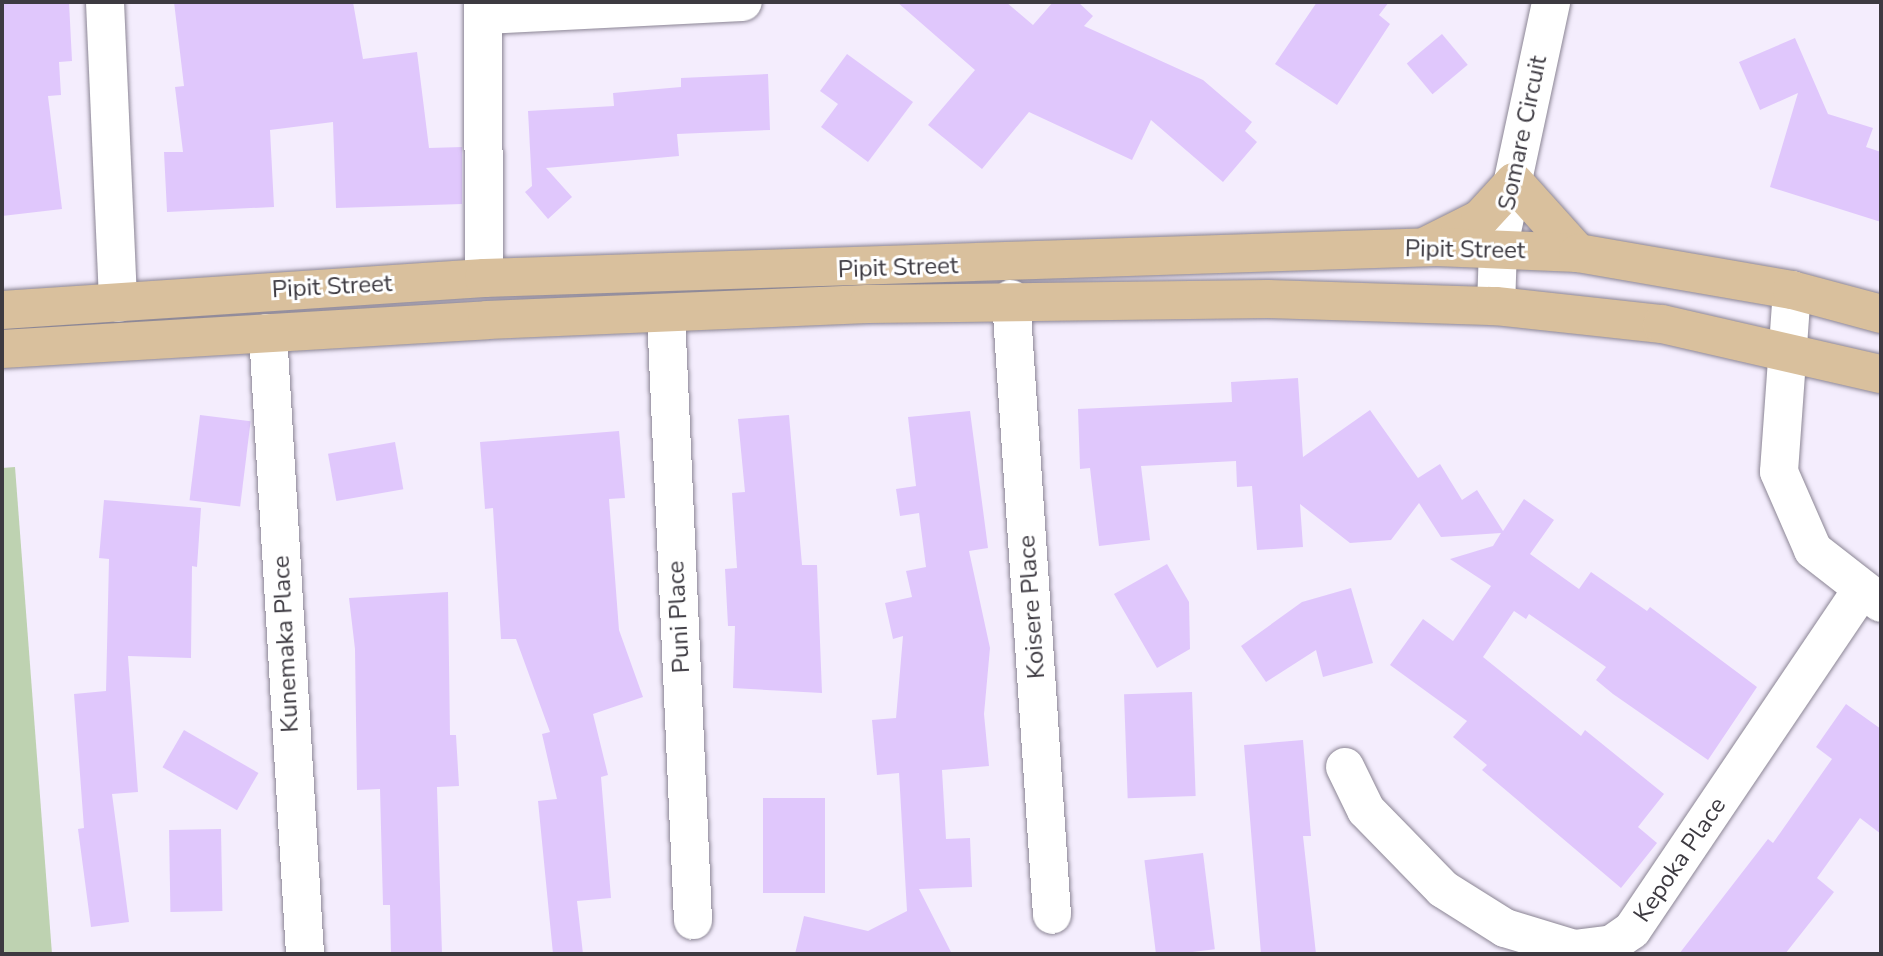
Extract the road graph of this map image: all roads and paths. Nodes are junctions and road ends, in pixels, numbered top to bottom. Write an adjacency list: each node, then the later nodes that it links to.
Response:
1 (105, 2): 12 (street)
2 (743, 2): 4 (street)
3 (1551, 2): 5 (street, Somare Circuit)
4 (484, 8): 9 (street)
5 (1514, 182): 6 (main road); 7 (street, Somare Circuit); 8 (main road)
6 (1423, 247): 7 (main road, Pipit Street); 9 (main road, Pipit Street)
7 (1499, 250): 8 (main road, Pipit Street); 13 (street, Somare Circuit)
8 (1578, 253): 10 (main road, Pipit Street)
9 (484, 278): 12 (main road, Pipit Street)
10 (1792, 290): 16 (main road, Pipit Street); 19 (street)
11 (1011, 299): 13 (main road, Pipit Street); 15 (main road, Pipit Street); 23 (street, Koisere Place)
12 (118, 303): 14 (main road, Pipit Street)
13 (1496, 306): 19 (main road, Pipit Street)
14 (2, 310)
15 (666, 314): 17 (main road, Pipit Street); 24 (street, Puni Place)
16 (1881, 314)
17 (268, 333): 18 (main road, Pipit Street); 25 (street, Kunemaka Place)
18 (2, 349)
19 (1788, 350): 20 (main road, Pipit Street); 21 (street)
20 (1881, 374)
21 (1872, 596): 22 (street, Kepoka Place)
22 (1345, 767)
23 (1052, 915)
24 (693, 920)
25 (305, 954)

